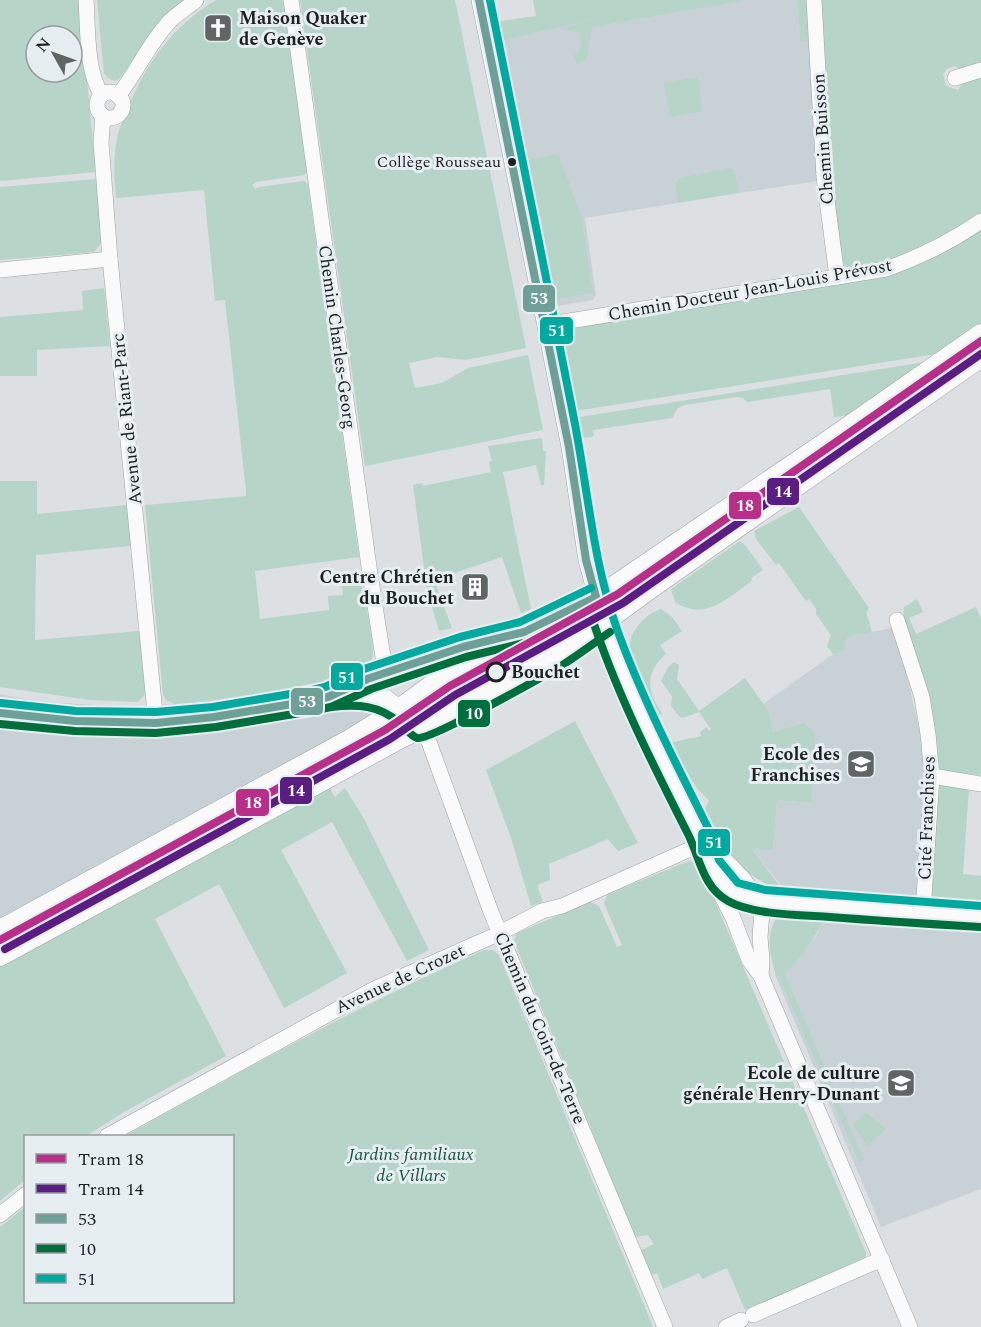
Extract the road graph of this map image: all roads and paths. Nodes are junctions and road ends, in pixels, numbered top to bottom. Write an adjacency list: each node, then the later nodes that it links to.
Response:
1 (86, 0): 8 (street)
2 (196, 0): 9 (street)
3 (291, 0): 22 (street, Chemin Charles-Georg)
4 (479, 0): 15 (street)
5 (814, 0): 14 (street, Chemin Buisson)
6 (981, 70): 7 (street)
7 (955, 78)
8 (102, 95): 9 (street); 10 (street)
9 (118, 96): 10 (street)
10 (103, 116): 12 (street, Avenue de Riant-Parc)
11 (981, 221): 14 (street, Chemin Docteur Jean-Louis Prévost)
12 (111, 260): 13 (street); 26 (street, Avenue de Riant-Parc)
13 (0, 270)
14 (837, 277): 15 (street, Chemin Docteur Jean-Louis Prévost)
15 (545, 325): 18 (street)
16 (981, 334): 18 (main road)
17 (981, 357): 20 (main road)
18 (596, 597): 20 (main road); 21 (main road)
19 (897, 620): 28 (street, Cité Franchises)
20 (604, 623): 27 (main road); 30 (main road)
21 (525, 632): 22 (main road); 24 (main road)
22 (393, 670): 23 (main road)
23 (328, 697): 24 (main road); 26 (main road)
24 (400, 710): 27 (main road); 36 (main road)
25 (0, 713): 26 (main road)
26 (156, 723)
27 (420, 728): 37 (street, Chemin du Coin-de-Terre); 38 (main road)
28 (932, 776): 29 (street); 33 (street, Cité Franchises)
29 (981, 784)
30 (704, 843): 31 (main road); 32 (main road); 37 (street, Avenue de Crozet)
31 (709, 865): 32 (main road); 35 (street)
32 (757, 898): 33 (main road); 35 (street); 39 (street)
33 (923, 912): 34 (main road)
34 (981, 917)
35 (733, 918): 39 (street)
36 (0, 930)
37 (500, 933): 40 (street, Avenue de Crozet); 44 (street, Chemin du Coin-de-Terre)
38 (0, 956)
39 (761, 976): 43 (street)
40 (111, 1135)
41 (24, 1196): 42 (street)
42 (0, 1215)
43 (882, 1259): 45 (street); 46 (street)
44 (665, 1327)
45 (726, 1327)
46 (910, 1327)

